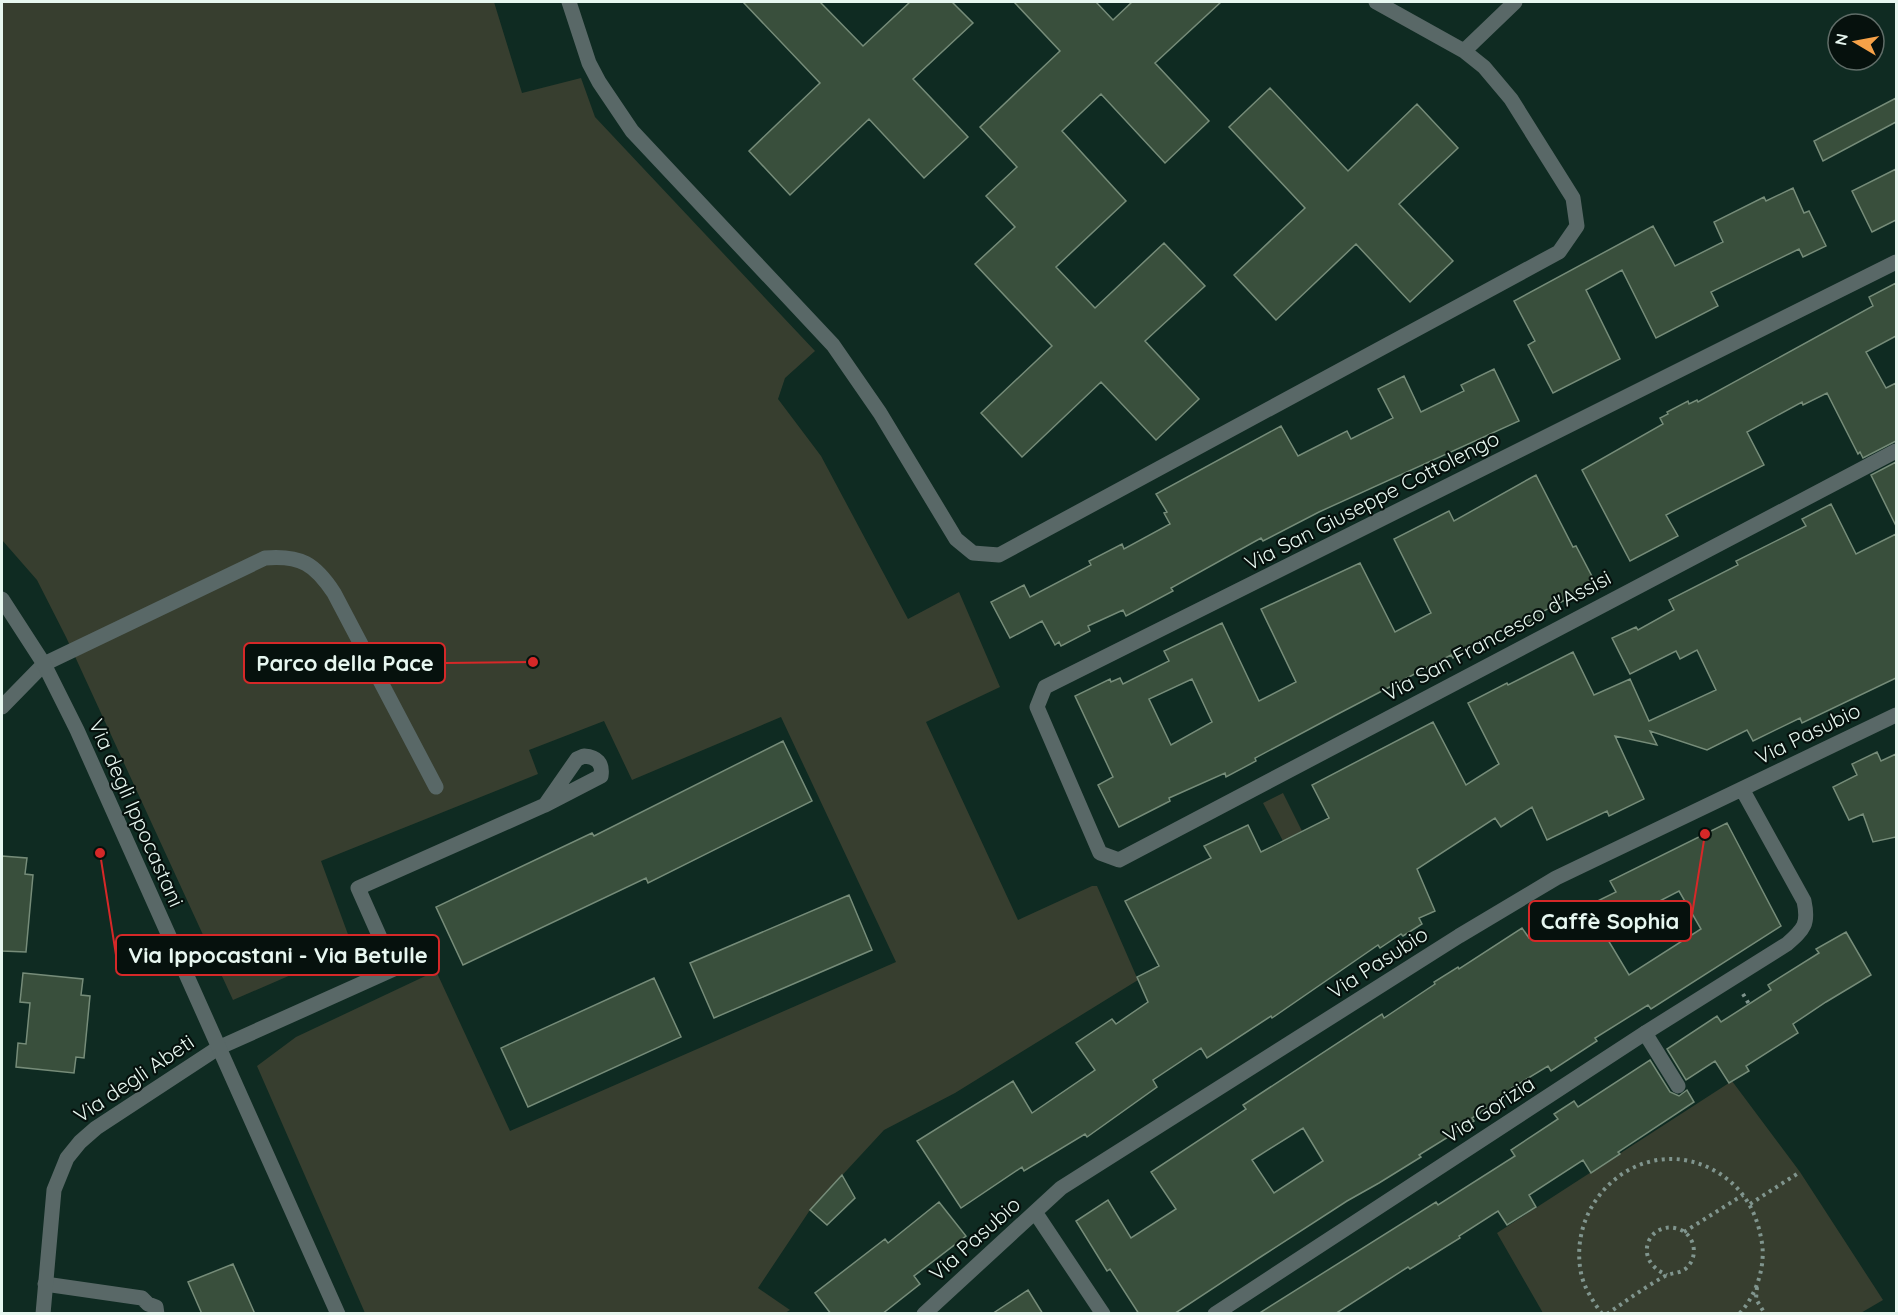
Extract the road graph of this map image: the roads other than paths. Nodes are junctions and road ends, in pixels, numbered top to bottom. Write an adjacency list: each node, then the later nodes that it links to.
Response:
1 (568, 2): 4 (street)
2 (1376, 2): 4 (street)
3 (1515, 2): 4 (street)
4 (1464, 51)
5 (1896, 262): 14 (street, Via San Giuseppe Cottolengo)
6 (1896, 451): 14 (street, Via San Francesco d'Assisi)
7 (2, 599): 8 (street, Via degli Ippocastani)
8 (44, 664): 9 (street); 11 (street); 16 (street, Via degli Ippocastani)
9 (2, 707)
10 (1896, 715): 12 (street, Via Pasubio)
11 (436, 787)
12 (1742, 789): 15 (street, Via Gorizia); 18 (street, Via Pasubio)
13 (545, 805): 16 (street, Via degli Abeti)
14 (1119, 860)
15 (1646, 1033): 17 (street); 25 (street, Via Gorizia)
16 (218, 1048): 19 (street, Via degli Abeti); 22 (street, Via degli Ippocastani)
17 (1677, 1086)
18 (1035, 1212): 23 (street, Via Pasubio); 24 (street)
19 (45, 1284): 20 (street, Via degli Abeti); 21 (street)
20 (43, 1314)
21 (157, 1314)
22 (338, 1314)
23 (924, 1314)
24 (1103, 1314)
25 (1215, 1314)

